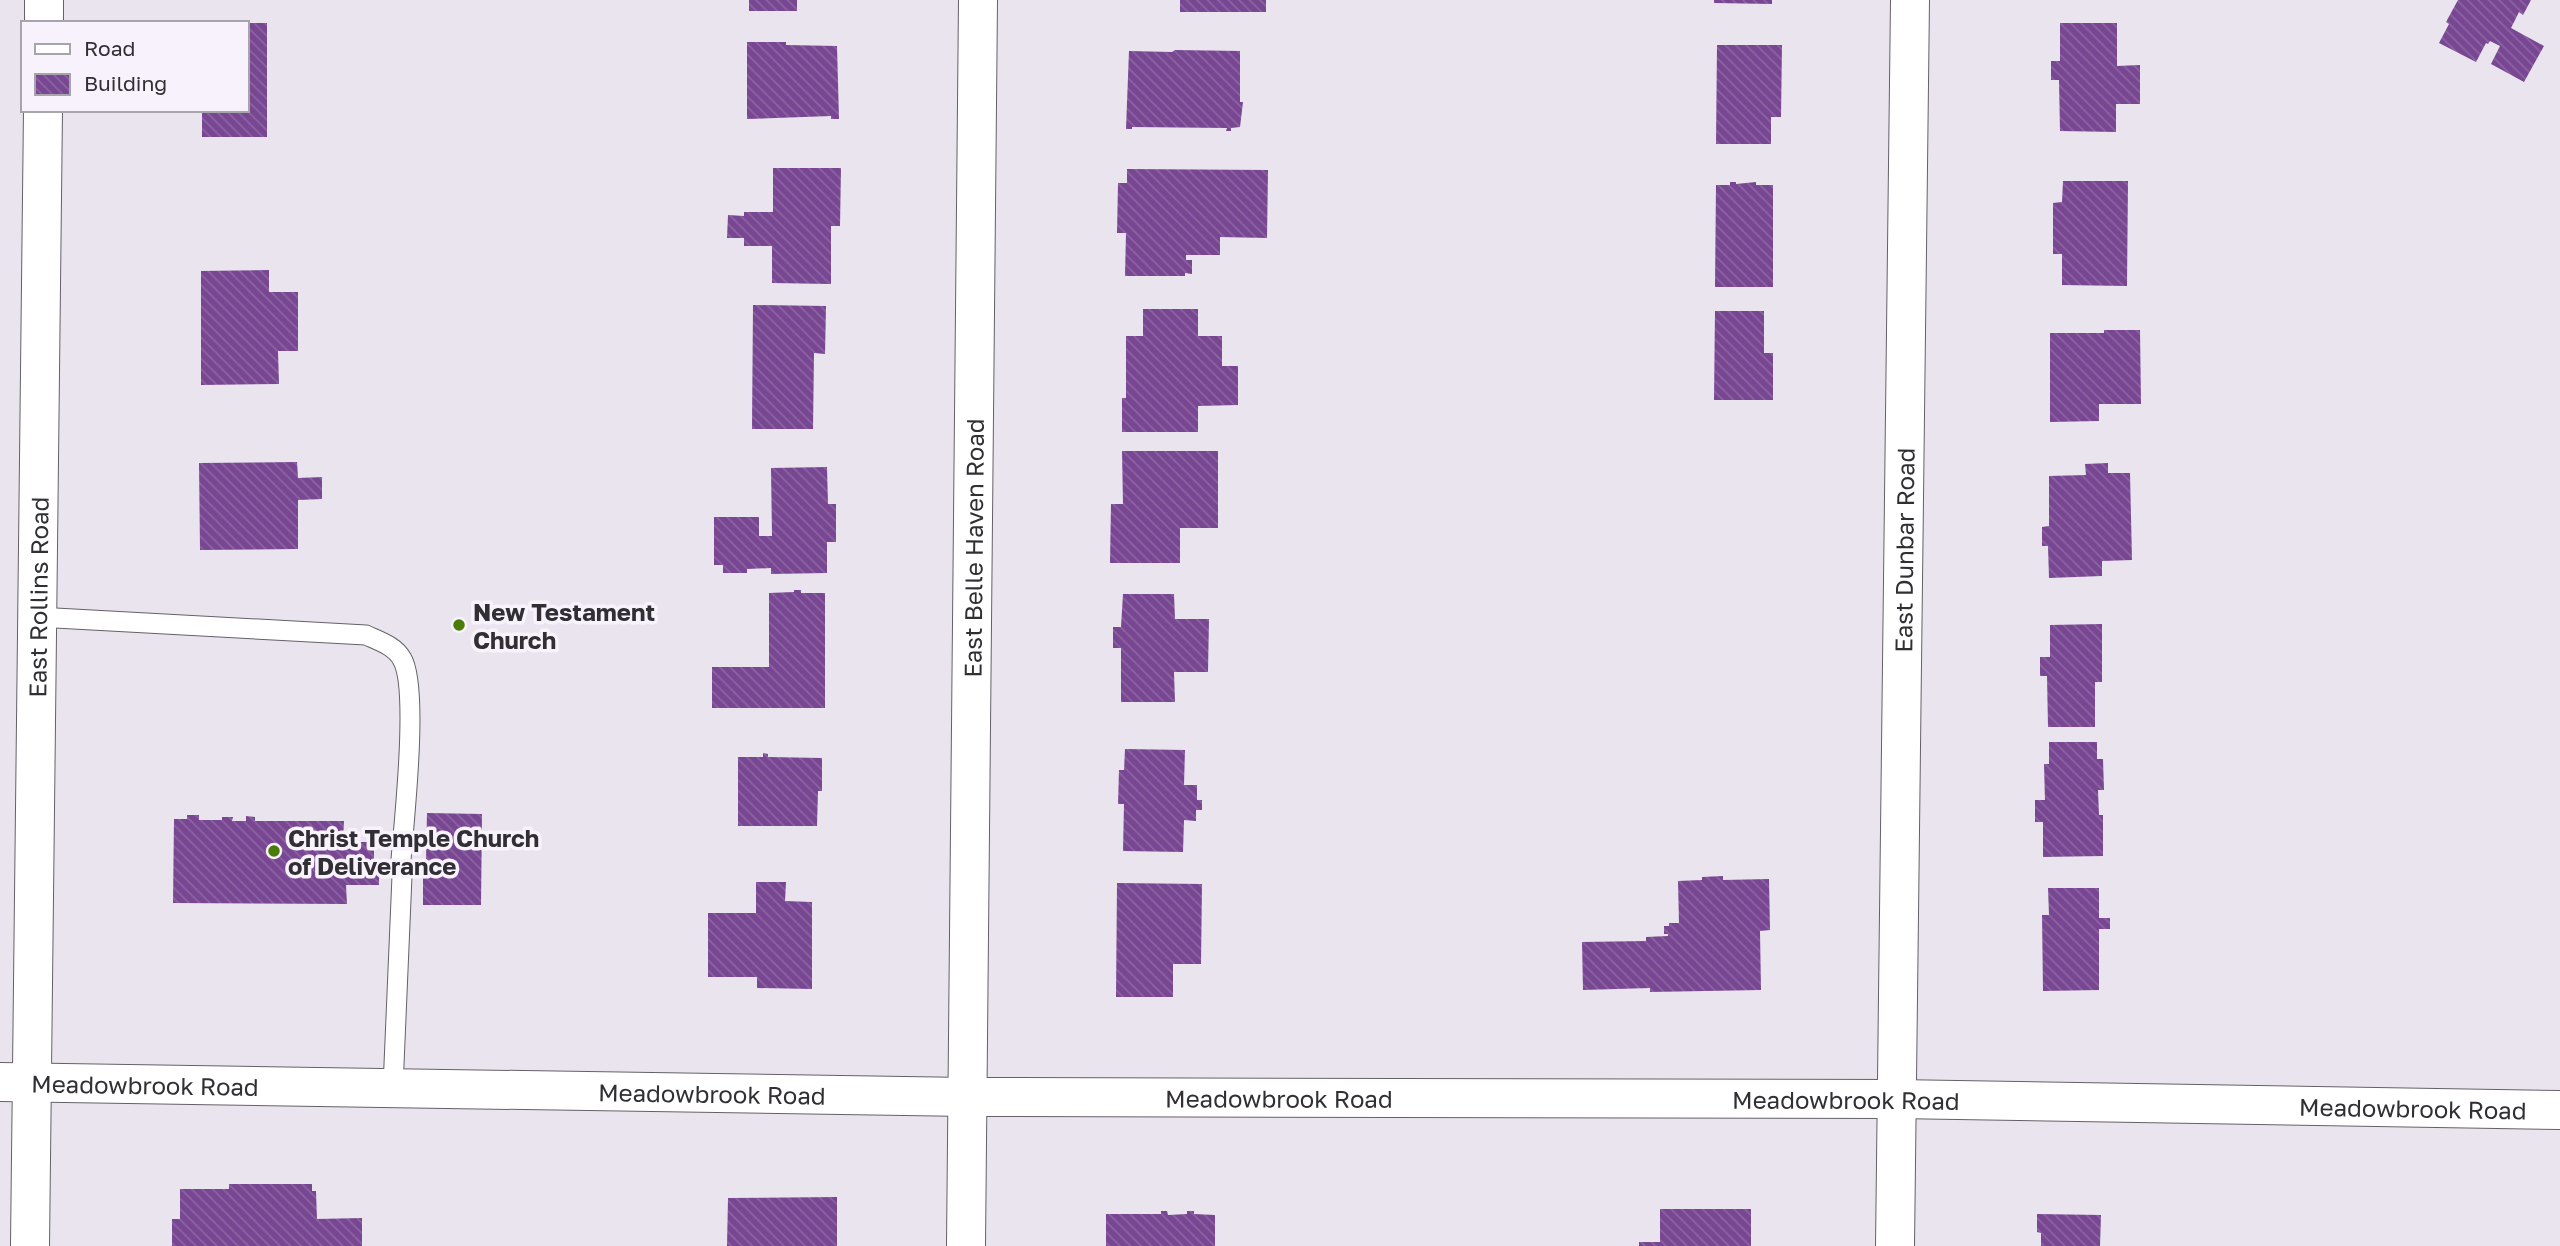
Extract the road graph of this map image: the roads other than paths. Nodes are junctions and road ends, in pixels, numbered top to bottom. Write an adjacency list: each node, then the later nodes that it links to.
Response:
1 (44, 0): 4 (street)
2 (978, 0): 9 (street, East Belle Haven Road)
3 (1910, 0): 10 (street, East Dunbar Road)
4 (44, 21)
5 (43, 112): 6 (street, East Rollins Road)
6 (37, 618): 7 (street, East Rollins Road); 8 (lane)
7 (16, 1082): 8 (street, Meadowbrook Road); 12 (street, East Rollins Road)
8 (393, 1088): 9 (street, Meadowbrook Road)
9 (968, 1097): 10 (street, Meadowbrook Road); 13 (street, East Belle Haven Road)
10 (1896, 1099): 11 (street, Meadowbrook Road); 14 (street, East Dunbar Road)
11 (2560, 1110)
12 (30, 1246)
13 (966, 1246)
14 (1895, 1246)

